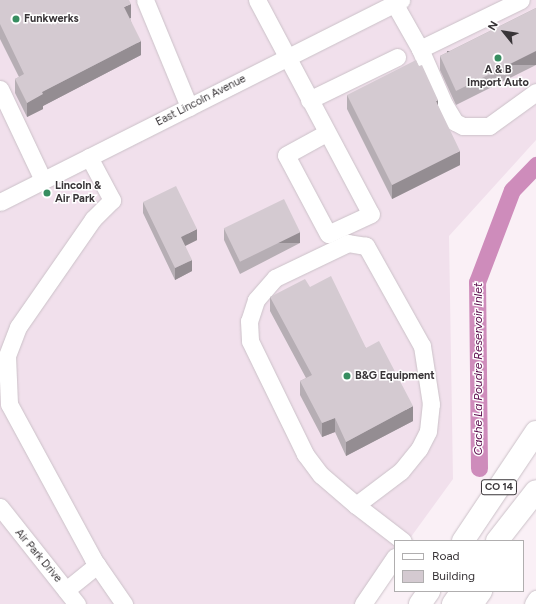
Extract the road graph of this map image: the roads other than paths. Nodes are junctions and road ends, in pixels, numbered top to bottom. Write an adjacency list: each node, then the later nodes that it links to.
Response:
1 (146, 0): 11 (street)
2 (257, 0): 7 (street)
3 (521, 0): 5 (street)
4 (388, 3): 5 (street); 7 (street, East Lincoln Avenue)
5 (420, 49): 9 (street)
6 (397, 57): 10 (street)
7 (286, 58): 10 (street); 11 (street, East Lincoln Avenue)
8 (0, 89): 14 (street)
9 (536, 92)
10 (309, 100): 12 (street)
11 (189, 107): 13 (street, East Lincoln Avenue)
12 (326, 133): 12 (street)
13 (89, 157): 14 (street, East Lincoln Avenue); 26 (street)
14 (43, 180): 15 (street, East Lincoln Avenue)
15 (0, 202)
16 (536, 432): 22 (highway, CO 14)
17 (536, 491): 23 (highway)
18 (356, 505): 18 (street); 21 (street)
19 (536, 508): 24 (highway)
20 (1, 513): 27 (street, Air Park Drive)
21 (402, 540)
22 (464, 540)
23 (498, 540)
24 (515, 540)
25 (394, 558): 34 (street)
26 (97, 565): 27 (street); 33 (street)
27 (66, 590): 32 (street, Air Park Drive)
28 (428, 592): 35 (highway)
29 (461, 592): 36 (highway)
30 (480, 592): 37 (highway)
31 (536, 599): 38 (street)
32 (77, 604)
33 (124, 604)
34 (363, 604)
35 (420, 604)
36 (453, 604)
37 (472, 604)
38 (533, 604)

